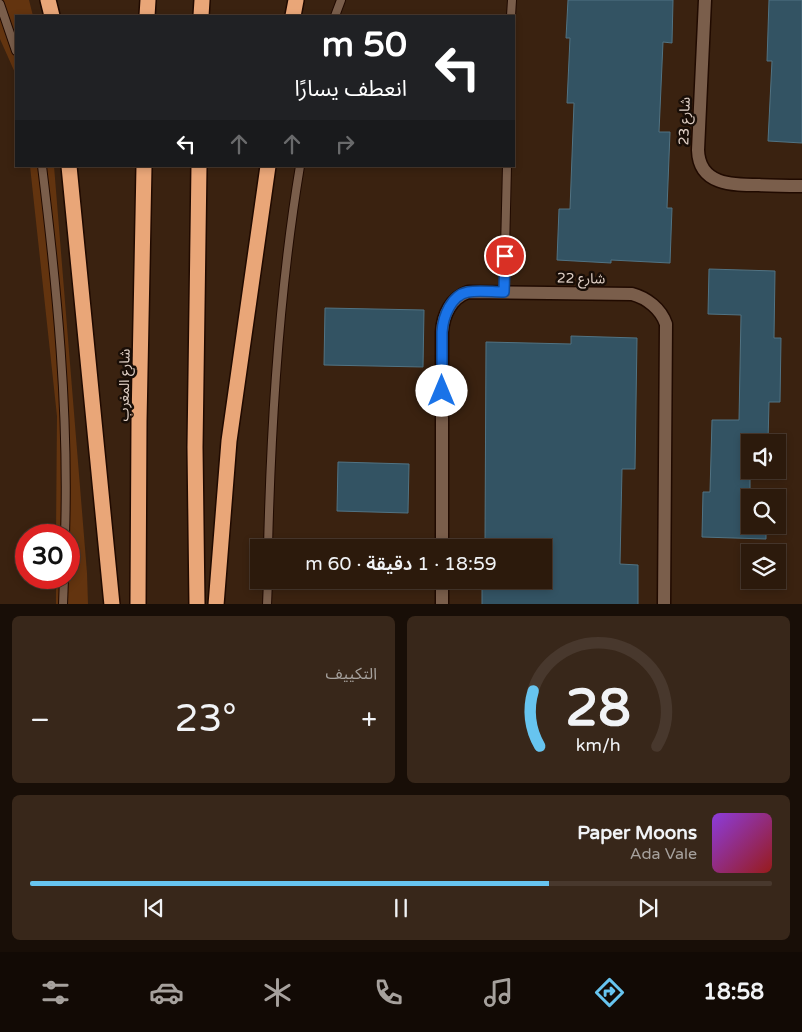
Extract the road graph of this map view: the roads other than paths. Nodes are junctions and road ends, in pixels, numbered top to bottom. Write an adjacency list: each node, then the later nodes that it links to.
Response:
1 (48, 0): 10 (highway)
2 (53, 0): 11 (highway)
3 (148, 0): 12 (highway)
4 (202, 0): 13 (highway)
5 (296, 0): 14 (highway)
6 (341, 0): 15 (lane)
7 (512, 0): 16 (lane)
8 (705, 0): 25 (street, شارع 23)
9 (0, 4): 17 (lane)
10 (53, 15)
11 (53, 15)
12 (147, 15)
13 (201, 15)
14 (293, 15)
15 (335, 15)
16 (511, 15)
17 (15, 47)
18 (42, 167): 27 (lane)
19 (70, 167): 34 (highway)
20 (144, 167): 35 (highway, شارع المغرب)
21 (199, 167): 36 (highway)
22 (268, 167): 37 (highway)
23 (300, 167): 28 (lane)
24 (507, 167): 26 (lane)
25 (802, 186)
26 (504, 292): 29 (street, شارع 22); 40 (street, شارع 22)
27 (65, 524)
28 (268, 539)
29 (442, 539)
30 (64, 589): 33 (lane)
31 (268, 589): 38 (lane)
32 (442, 589): 39 (street)
33 (63, 604)
34 (112, 604)
35 (138, 604)
36 (196, 604)
37 (216, 604)
38 (267, 604)
39 (442, 604)
40 (664, 604)

